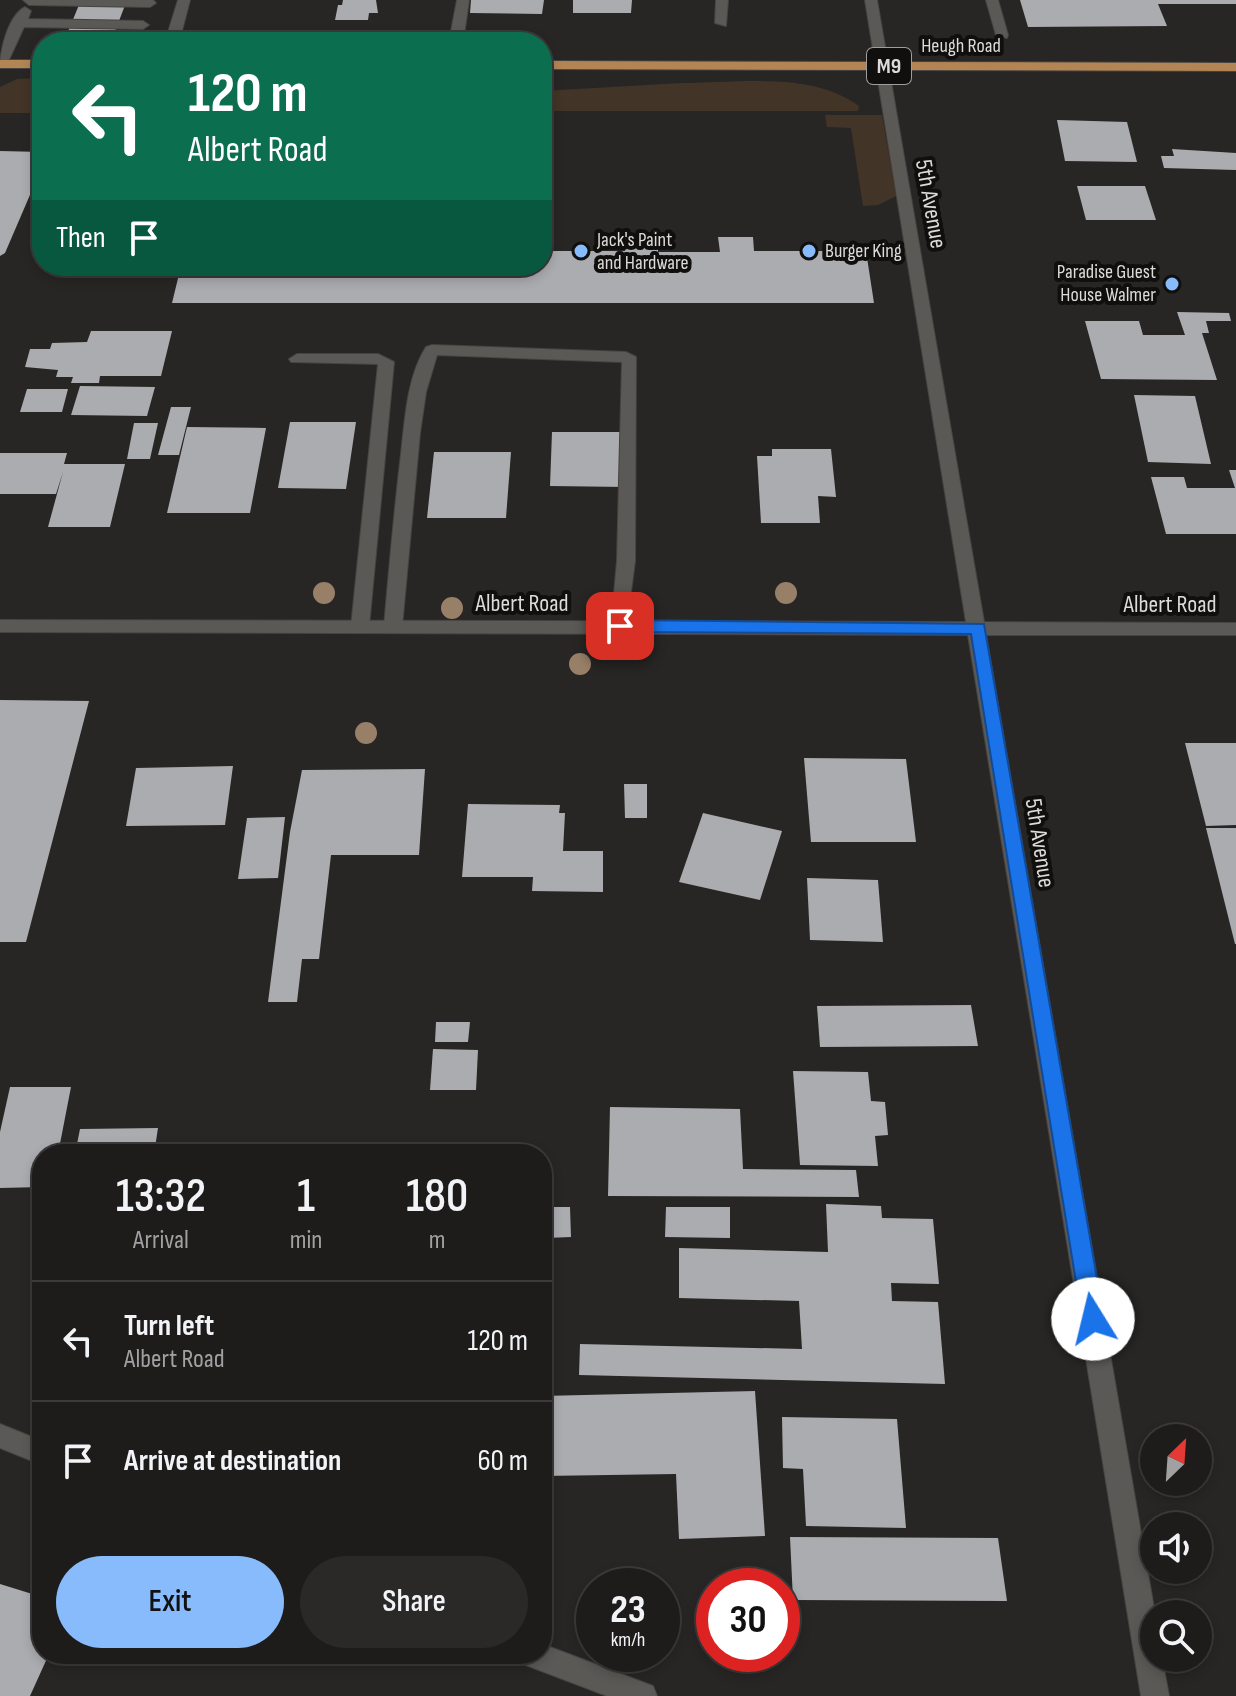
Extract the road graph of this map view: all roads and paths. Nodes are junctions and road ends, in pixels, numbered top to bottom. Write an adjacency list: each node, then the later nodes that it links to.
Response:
1 (184, 0): 10 (street)
2 (463, 0): 11 (street)
3 (722, 0): 8 (street)
4 (871, 0): 16 (street, 5th Avenue)
5 (992, 0): 12 (street)
6 (26, 9): 7 (street); 7 (street); 13 (street)
7 (148, 10): 9 (street)
8 (721, 23)
9 (140, 32)
10 (175, 32)
11 (458, 32)
12 (1002, 35)
13 (0, 64): 14 (main road)
14 (32, 64)
15 (552, 65): 16 (main road, Heugh Road / M9)
16 (880, 66): 17 (main road, Heugh Road / M9); 23 (street, 5th Avenue)
17 (1236, 67)
18 (297, 359): 21 (street)
19 (0, 626): 21 (street, Albert Road)
20 (620, 626): 22 (street, Albert Road); 22 (street); 23 (street, Albert Road)
21 (360, 627): 22 (street, Albert Road)
22 (393, 627)
23 (978, 628): 24 (street, Albert Road); 29 (street, 5th Avenue)
24 (1236, 629)
25 (0, 1436): 26 (street)
26 (32, 1449)
27 (552, 1661): 28 (street)
28 (643, 1696)
29 (1155, 1696)

